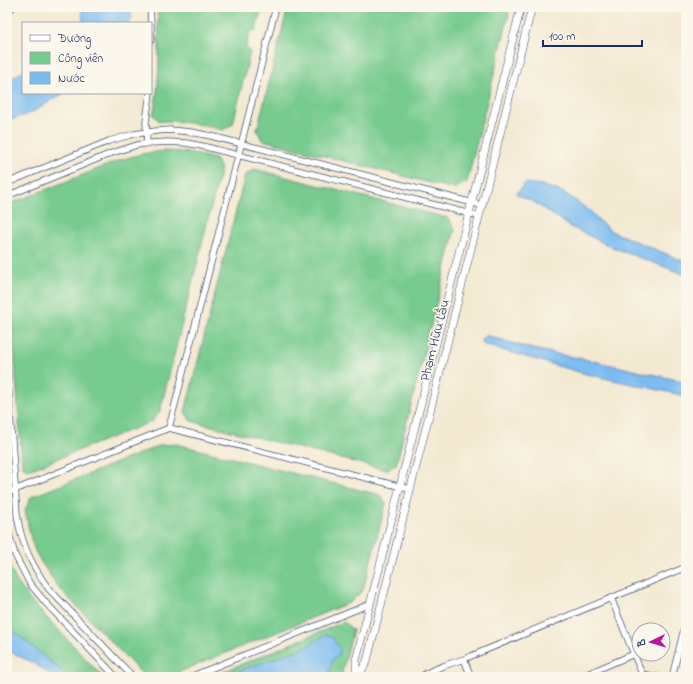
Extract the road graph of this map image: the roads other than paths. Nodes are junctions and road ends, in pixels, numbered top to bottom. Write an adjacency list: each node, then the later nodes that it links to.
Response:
1 (13, 7): 6 (street)
2 (150, 7): 7 (street)
3 (276, 7): 11 (street)
4 (521, 7): 15 (main road, Phạm Hữu Lầu)
5 (532, 7): 16 (main road, Phạm Hữu Lầu)
6 (7, 12)
7 (151, 22)
8 (150, 94): 9 (street)
9 (146, 132): 10 (street); 11 (street); 13 (street)
10 (147, 143): 12 (street); 14 (street)
11 (241, 143): 12 (street); 15 (street)
12 (238, 155): 17 (street); 20 (street)
13 (7, 183)
14 (7, 196)
15 (471, 202): 16 (street); 17 (main road, Phạm Hữu Lầu)
16 (481, 205): 18 (main road, Phạm Hữu Lầu)
17 (468, 213): 18 (street); 21 (main road, Phạm Hữu Lầu)
18 (479, 216): 22 (main road, Phạm Hữu Lầu)
19 (7, 368): 23 (street)
20 (169, 428): 21 (street); 23 (street)
21 (399, 486): 22 (street); 28 (main road, Phạm Hữu Lầu)
22 (410, 489): 38 (main road, Phạm Hữu Lầu)
23 (16, 490): 24 (street); 36 (street)
24 (7, 493)
25 (7, 527): 35 (street)
26 (686, 567): 27 (street)
27 (611, 598): 30 (street); 32 (street)
28 (370, 604): 37 (street); 38 (main road, Phạm Hữu Lầu)
29 (685, 612): 43 (street)
30 (631, 647)
31 (631, 655): 41 (street)
32 (464, 659): 39 (street); 40 (street)
33 (637, 662): 34 (street)
34 (642, 676): 42 (street)
35 (116, 677)
36 (133, 677)
37 (190, 677)
38 (357, 677)
39 (421, 677)
40 (471, 677)
41 (580, 677)
42 (658, 677)
43 (672, 677)

